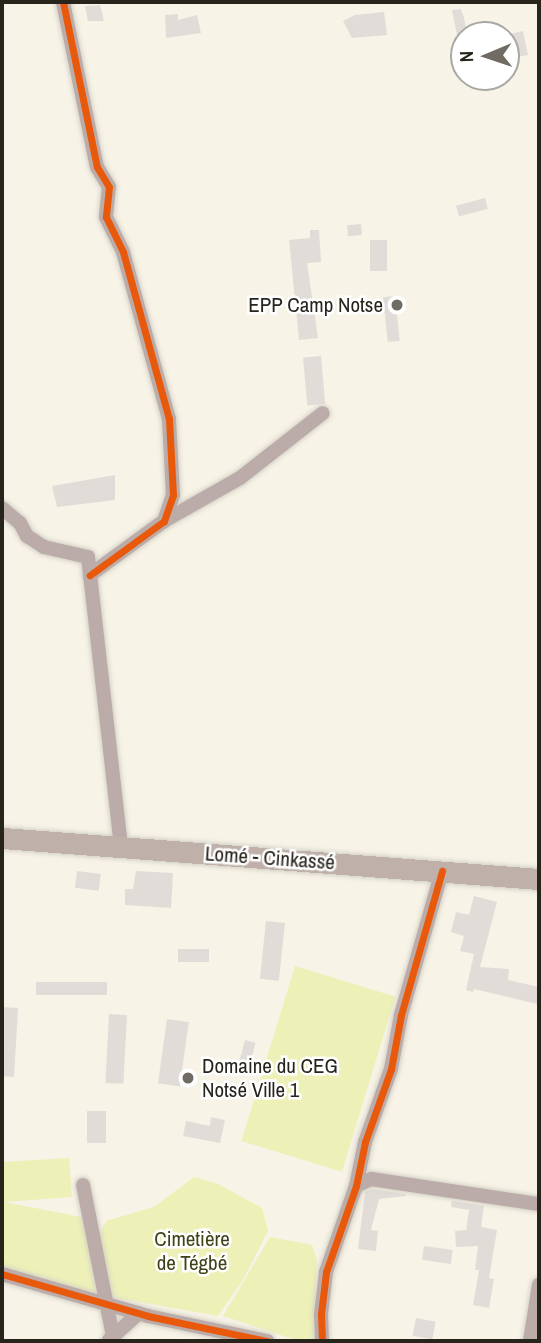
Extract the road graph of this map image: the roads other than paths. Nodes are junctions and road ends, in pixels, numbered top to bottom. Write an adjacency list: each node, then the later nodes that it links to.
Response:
1 (63, 2): 4 (street)
2 (323, 413): 4 (street)
3 (2, 508): 5 (street)
4 (164, 521): 5 (street)
5 (90, 575): 7 (street)
6 (2, 838): 7 (highway, Lomé - Cinkassé)
7 (121, 848): 8 (highway, Lomé - Cinkassé)
8 (442, 871): 9 (highway, Lomé - Cinkassé); 11 (street)
9 (539, 879)
10 (83, 1185): 15 (street)
11 (356, 1186): 12 (street); 19 (street)
12 (539, 1204)
13 (2, 1274): 15 (street)
14 (539, 1285): 20 (street)
15 (106, 1304): 16 (street); 17 (street)
16 (139, 1313): 17 (street); 18 (street)
17 (112, 1340)
18 (267, 1341)
19 (323, 1341)
20 (530, 1341)

